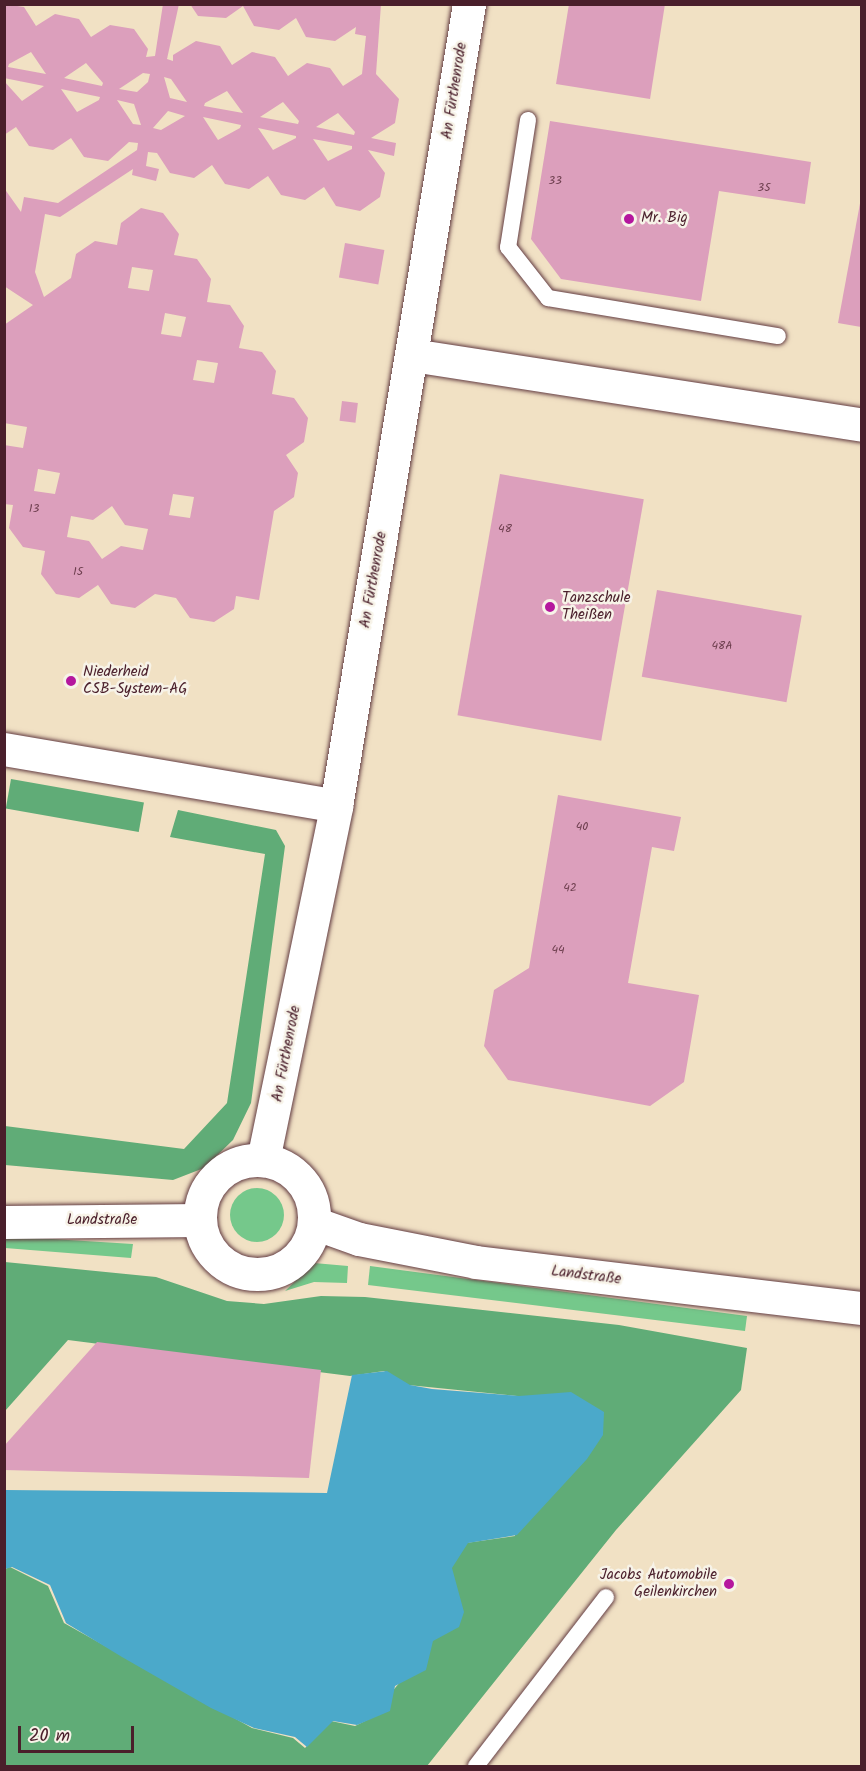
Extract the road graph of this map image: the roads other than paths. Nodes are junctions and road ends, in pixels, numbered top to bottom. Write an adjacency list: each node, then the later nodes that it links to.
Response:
1 (469, 4): 4 (street, An Fürthenrode)
2 (528, 120): 3 (lane)
3 (778, 336)
4 (412, 355): 5 (street); 7 (street, An Fürthenrode)
5 (861, 425)
6 (4, 749): 7 (street)
7 (336, 806): 8 (street, An Fürthenrode)
8 (264, 1160): 9 (street); 11 (street)
9 (200, 1220): 10 (street, Landstraße); 11 (street)
10 (4, 1222)
11 (314, 1223): 12 (street, Landstraße)
12 (861, 1308)
13 (606, 1597): 14 (lane)
14 (476, 1767)

